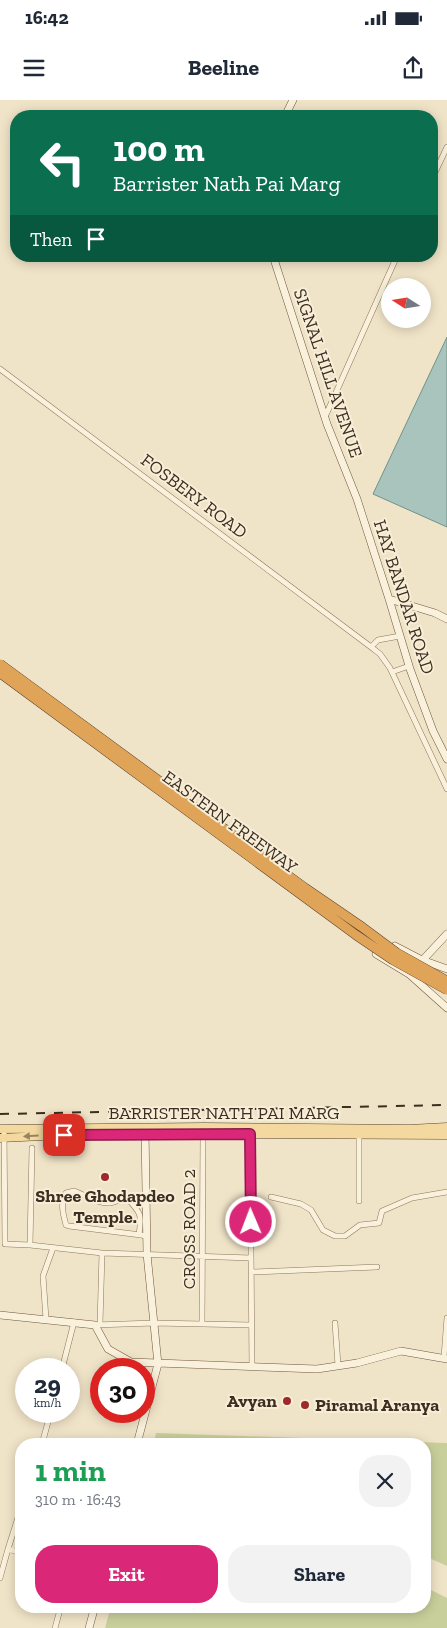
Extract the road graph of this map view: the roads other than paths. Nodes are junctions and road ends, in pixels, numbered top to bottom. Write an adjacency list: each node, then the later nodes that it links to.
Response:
1 (447, 148): 2 (street)
2 (438, 167)
3 (275, 262): 6 (street, SIGNAL HILL AVENUE)
4 (394, 262): 6 (street)
5 (0, 369): 11 (street, FOSBERY ROAD)
6 (325, 417): 7 (street, SIGNAL HILL AVENUE)
7 (356, 499): 8 (street, HAY BANDAR ROAD)
8 (389, 599): 9 (street); 10 (street, HAY BANDAR ROAD)
9 (447, 619)
10 (400, 636): 11 (street); 14 (street, HAY BANDAR ROAD)
11 (371, 647): 15 (street, FOSBERY ROAD)
12 (0, 660): 20 (street)
13 (0, 664): 23 (highway, EASTERN FREEWAY, bridge)
14 (409, 666): 15 (street); 17 (street, HAY BANDAR ROAD)
15 (392, 672): 18 (street, FOSBERY ROAD)
16 (0, 675): 22 (street); 24 (highway, EASTERN FREEWAY, bridge)
17 (447, 759)
18 (447, 789)
19 (447, 934): 20 (street)
20 (422, 960): 21 (street); 22 (street)
21 (447, 969)
22 (409, 974): 23 (street); 25 (street)
23 (447, 979)
24 (447, 990)
25 (447, 1008)
26 (447, 1127): 28 (main road, BARRISTER NATH PAI MARG)
27 (145, 1131): 28 (main road, BARRISTER NATH PAI MARG); 29 (main road, BARRISTER NATH PAI MARG); 31 (main road, BARRISTER NATH PAI MARG); 38 (street)
28 (233, 1131): 30 (main road, BARRISTER NATH PAI MARG); 31 (main road, BARRISTER NATH PAI MARG)
29 (2, 1133): 39 (street)
30 (250, 1134): 32 (main road, BARRISTER NATH PAI MARG); 44 (street)
31 (203, 1135): 43 (street, CROSS ROAD 2)
32 (359, 1135): 33 (main road, BARRISTER NATH PAI MARG); 37 (street)
33 (447, 1135)
34 (32, 1148): 39 (street)
35 (447, 1192): 36 (street)
36 (271, 1197)
37 (359, 1201)
38 (143, 1236): 38 (street); 42 (street)
39 (30, 1245): 40 (street)
40 (53, 1248): 41 (street); 49 (street)
41 (102, 1253): 42 (street); 53 (street)
42 (147, 1254): 43 (street); 51 (street)
43 (203, 1256): 44 (street); 54 (street, CROSS ROAD 2)
44 (251, 1258): 46 (street)
45 (377, 1266): 46 (street)
46 (251, 1272): 55 (street)
47 (0, 1314): 49 (street)
48 (447, 1318): 57 (street)
49 (46, 1319): 50 (street)
50 (74, 1322): 53 (street); 56 (street)
51 (154, 1323): 53 (street); 54 (street); 58 (street)
52 (335, 1323): 59 (street)
53 (97, 1324): 58 (street)
54 (202, 1324): 55 (street)
55 (251, 1325): 60 (street)
56 (65, 1358)
57 (446, 1358): 59 (street)
58 (158, 1364): 60 (street); 63 (street)
59 (338, 1366): 60 (street)
60 (252, 1367)
61 (48, 1423): 62 (street)
62 (44, 1438)
63 (139, 1438)
64 (15, 1527): 65 (street)
65 (8, 1549): 66 (street); 67 (street)
66 (15, 1551)
67 (0, 1578)
68 (59, 1613): 70 (street)
69 (93, 1613): 71 (street)
70 (55, 1628)
71 (89, 1628)

